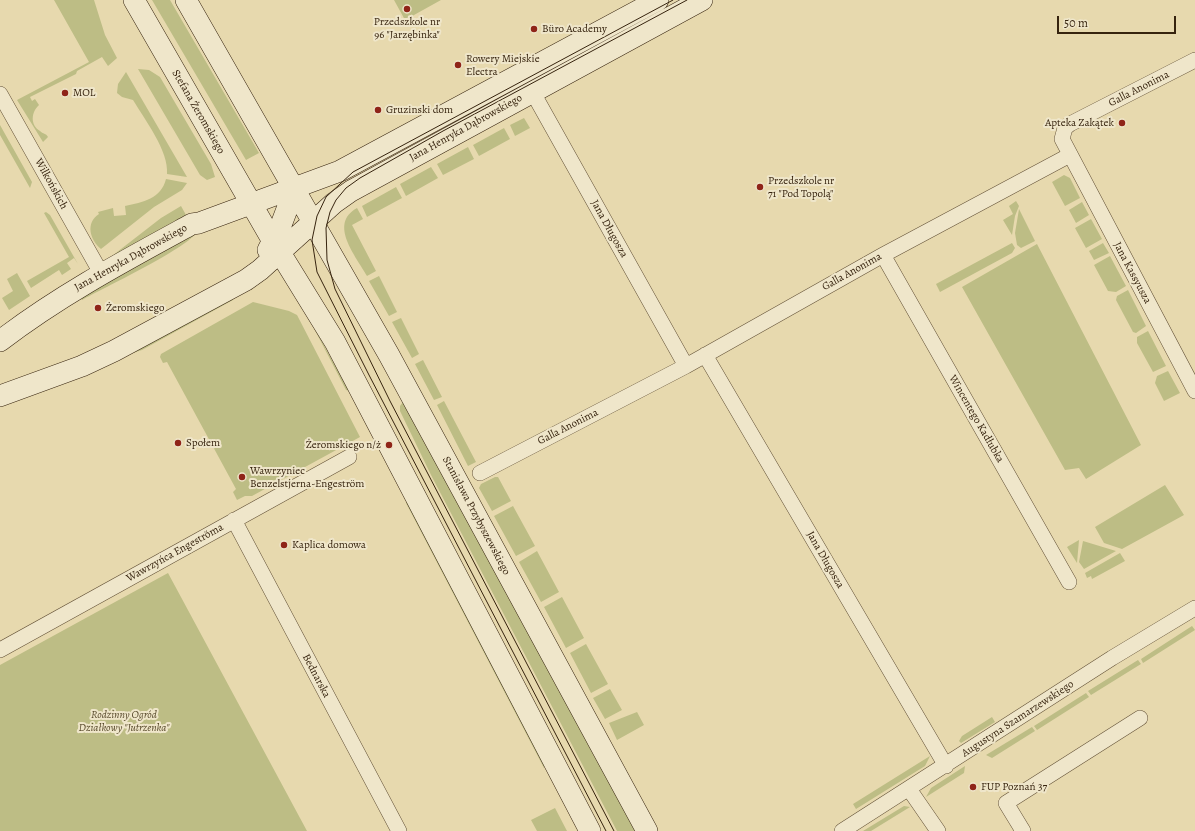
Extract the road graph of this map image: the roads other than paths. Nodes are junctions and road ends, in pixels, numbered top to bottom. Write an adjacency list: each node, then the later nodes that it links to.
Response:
1 (134, 0): 10 (main road, Stefana Żeromskiego)
2 (186, 0): 9 (main road)
3 (658, 0): 9 (main road, Jana Henryka Dąbrowskiego)
4 (702, 0): 6 (main road, Jana Henryka Dąbrowskiego)
5 (1195, 60): 8 (street, Galla Anonima)
6 (532, 91): 11 (main road, Jana Henryka Dąbrowskiego); 19 (street, Jana Długosza)
7 (0, 94): 14 (street, Wilkońskich)
8 (1070, 155): 13 (street, Galla Anonima); 20 (street, Jana Kassyusza)
9 (299, 195): 10 (main road, Jana Henryka Dąbrowskiego); 11 (main road, Stanisława Przybyszewskiego); 12 (main road, Jana Henryka Dąbrowskiego)
10 (252, 204): 12 (main road, Stefana Żeromskiego); 14 (main road, Jana Henryka Dąbrowskiego)
11 (314, 221): 12 (main road, Jana Henryka Dąbrowskiego); 33 (main road, Stanisława Przybyszewskiego)
12 (272, 239): 15 (main road, Jana Henryka Dąbrowskiego); 16 (main road)
13 (883, 255): 18 (street, Galla Anonima); 25 (street, Wincentego Kadłubka)
14 (101, 273): 17 (main road, Jana Henryka Dąbrowskiego)
15 (246, 280): 16 (main road); 21 (main road, Jana Henryka Dąbrowskiego)
16 (302, 288): 32 (main road)
17 (0, 341)
18 (705, 355): 19 (street, Galla Anonima); 29 (street, Jana Długosza)
19 (686, 366): 23 (street, Galla Anonima)
20 (1195, 391)
21 (0, 396)
22 (349, 457): 24 (street, Wawrzyńca Engeströma)
23 (480, 473)
24 (234, 520): 27 (street, Wawrzyńca Engeströma); 31 (street, Bednarska)
25 (1069, 582)
26 (1195, 608): 29 (street, Augustyna Szamarzewskiego)
27 (0, 650)
28 (1140, 718): 36 (street)
29 (946, 766): 30 (street, Augustyna Szamarzewskiego)
30 (910, 789): 34 (street, Augustyna Szamarzewskiego); 35 (street)
31 (399, 831)
32 (590, 831)
33 (647, 831)
34 (842, 831)
35 (938, 831)
36 (1023, 831)

